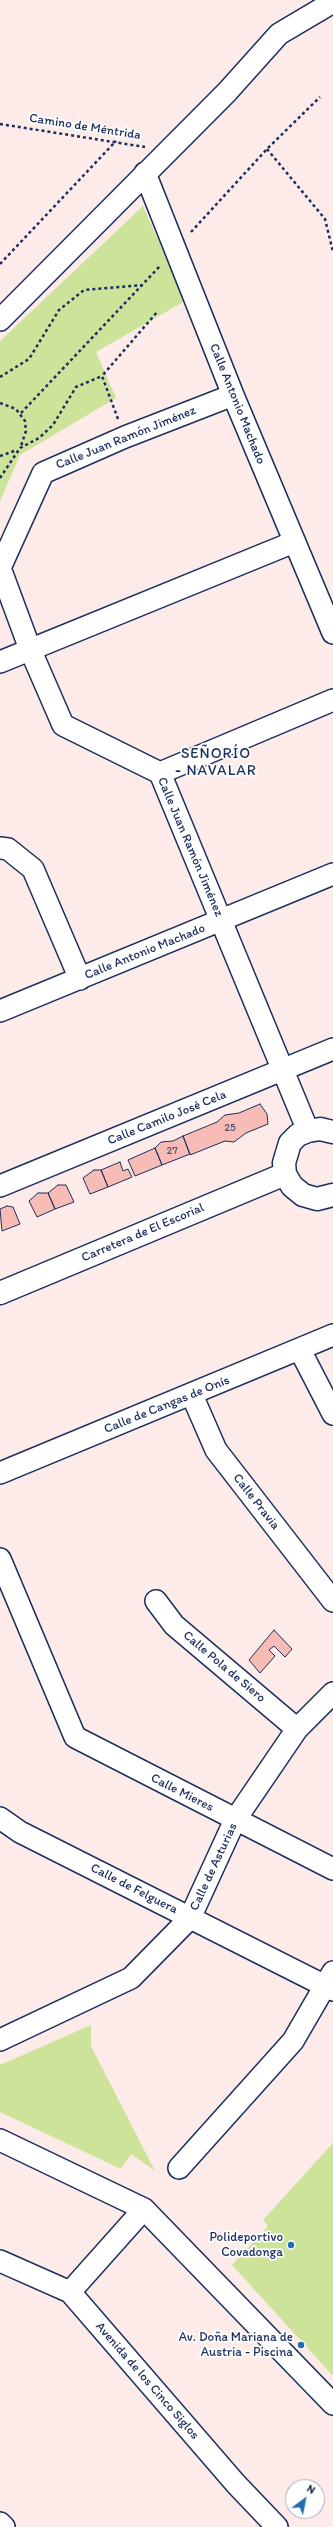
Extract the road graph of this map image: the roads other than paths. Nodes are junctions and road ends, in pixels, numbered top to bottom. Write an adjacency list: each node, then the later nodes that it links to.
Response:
1 (333, 2): 2 (street)
2 (145, 173): 3 (street); 4 (street, Calle Antonio Machado)
3 (0, 320)
4 (232, 395): 5 (street, Calle Antonio Machado); 7 (street, Calle Juan Ramón Jiménez)
5 (294, 542): 6 (street, Calle Antonio Machado); 7 (street)
6 (333, 633)
7 (30, 649): 8 (street); 10 (street, Calle Juan Ramón Jiménez)
8 (0, 662)
9 (333, 700): 10 (street)
10 (160, 773): 13 (street, Calle Juan Ramón Jiménez)
11 (0, 848): 14 (street)
12 (333, 874): 13 (street, Calle Antonio Machado)
13 (221, 921): 14 (street, Calle Antonio Machado); 17 (street, Calle Juan Ramón Jiménez)
14 (80, 979): 15 (street, Calle Antonio Machado)
15 (0, 1011)
16 (333, 1049): 17 (street, Calle Camilo José Cela)
17 (282, 1071): 18 (street, Calle Juan Ramón Jiménez); 21 (street, Calle Camilo José Cela)
18 (308, 1130): 19 (street); 20 (street)
19 (333, 1132)
20 (285, 1174): 22 (street); 23 (street, Carretera de El Escorial)
21 (0, 1186)
22 (332, 1198)
23 (0, 1293)
24 (333, 1334): 25 (street, Calle de Cangas de Onís)
25 (300, 1350): 26 (street, Calle de Cangas de Onís); 27 (street)
26 (192, 1395): 28 (street, Calle de Cangas de Onís); 31 (street, Calle Pravia)
27 (333, 1414)
28 (0, 1473)
29 (0, 1559): 35 (street, Calle Mieres)
30 (156, 1601): 33 (street, Calle Pola de Siero)
31 (333, 1601)
32 (333, 1693): 33 (street, Calle de Asturias)
33 (296, 1729): 35 (street, Calle de Asturias)
34 (0, 1818): 37 (street, Calle de Felguera)
35 (236, 1820): 36 (street, Calle Mieres); 37 (street, Calle de Asturias)
36 (333, 1869)
37 (190, 1918): 38 (street, Calle de Felguera); 39 (street, Calle de Asturias)
38 (331, 1983): 41 (street)
39 (0, 2040)
40 (0, 2140): 42 (street)
41 (179, 2168)
42 (144, 2209): 44 (street); 45 (street)
43 (0, 2261): 44 (street, Avenida de los Cinco Siglos)
44 (70, 2292): 48 (street, Avenida de los Cinco Siglos)
45 (333, 2404)
46 (0, 2523): 47 (street)
47 (4, 2527)
48 (277, 2527)

